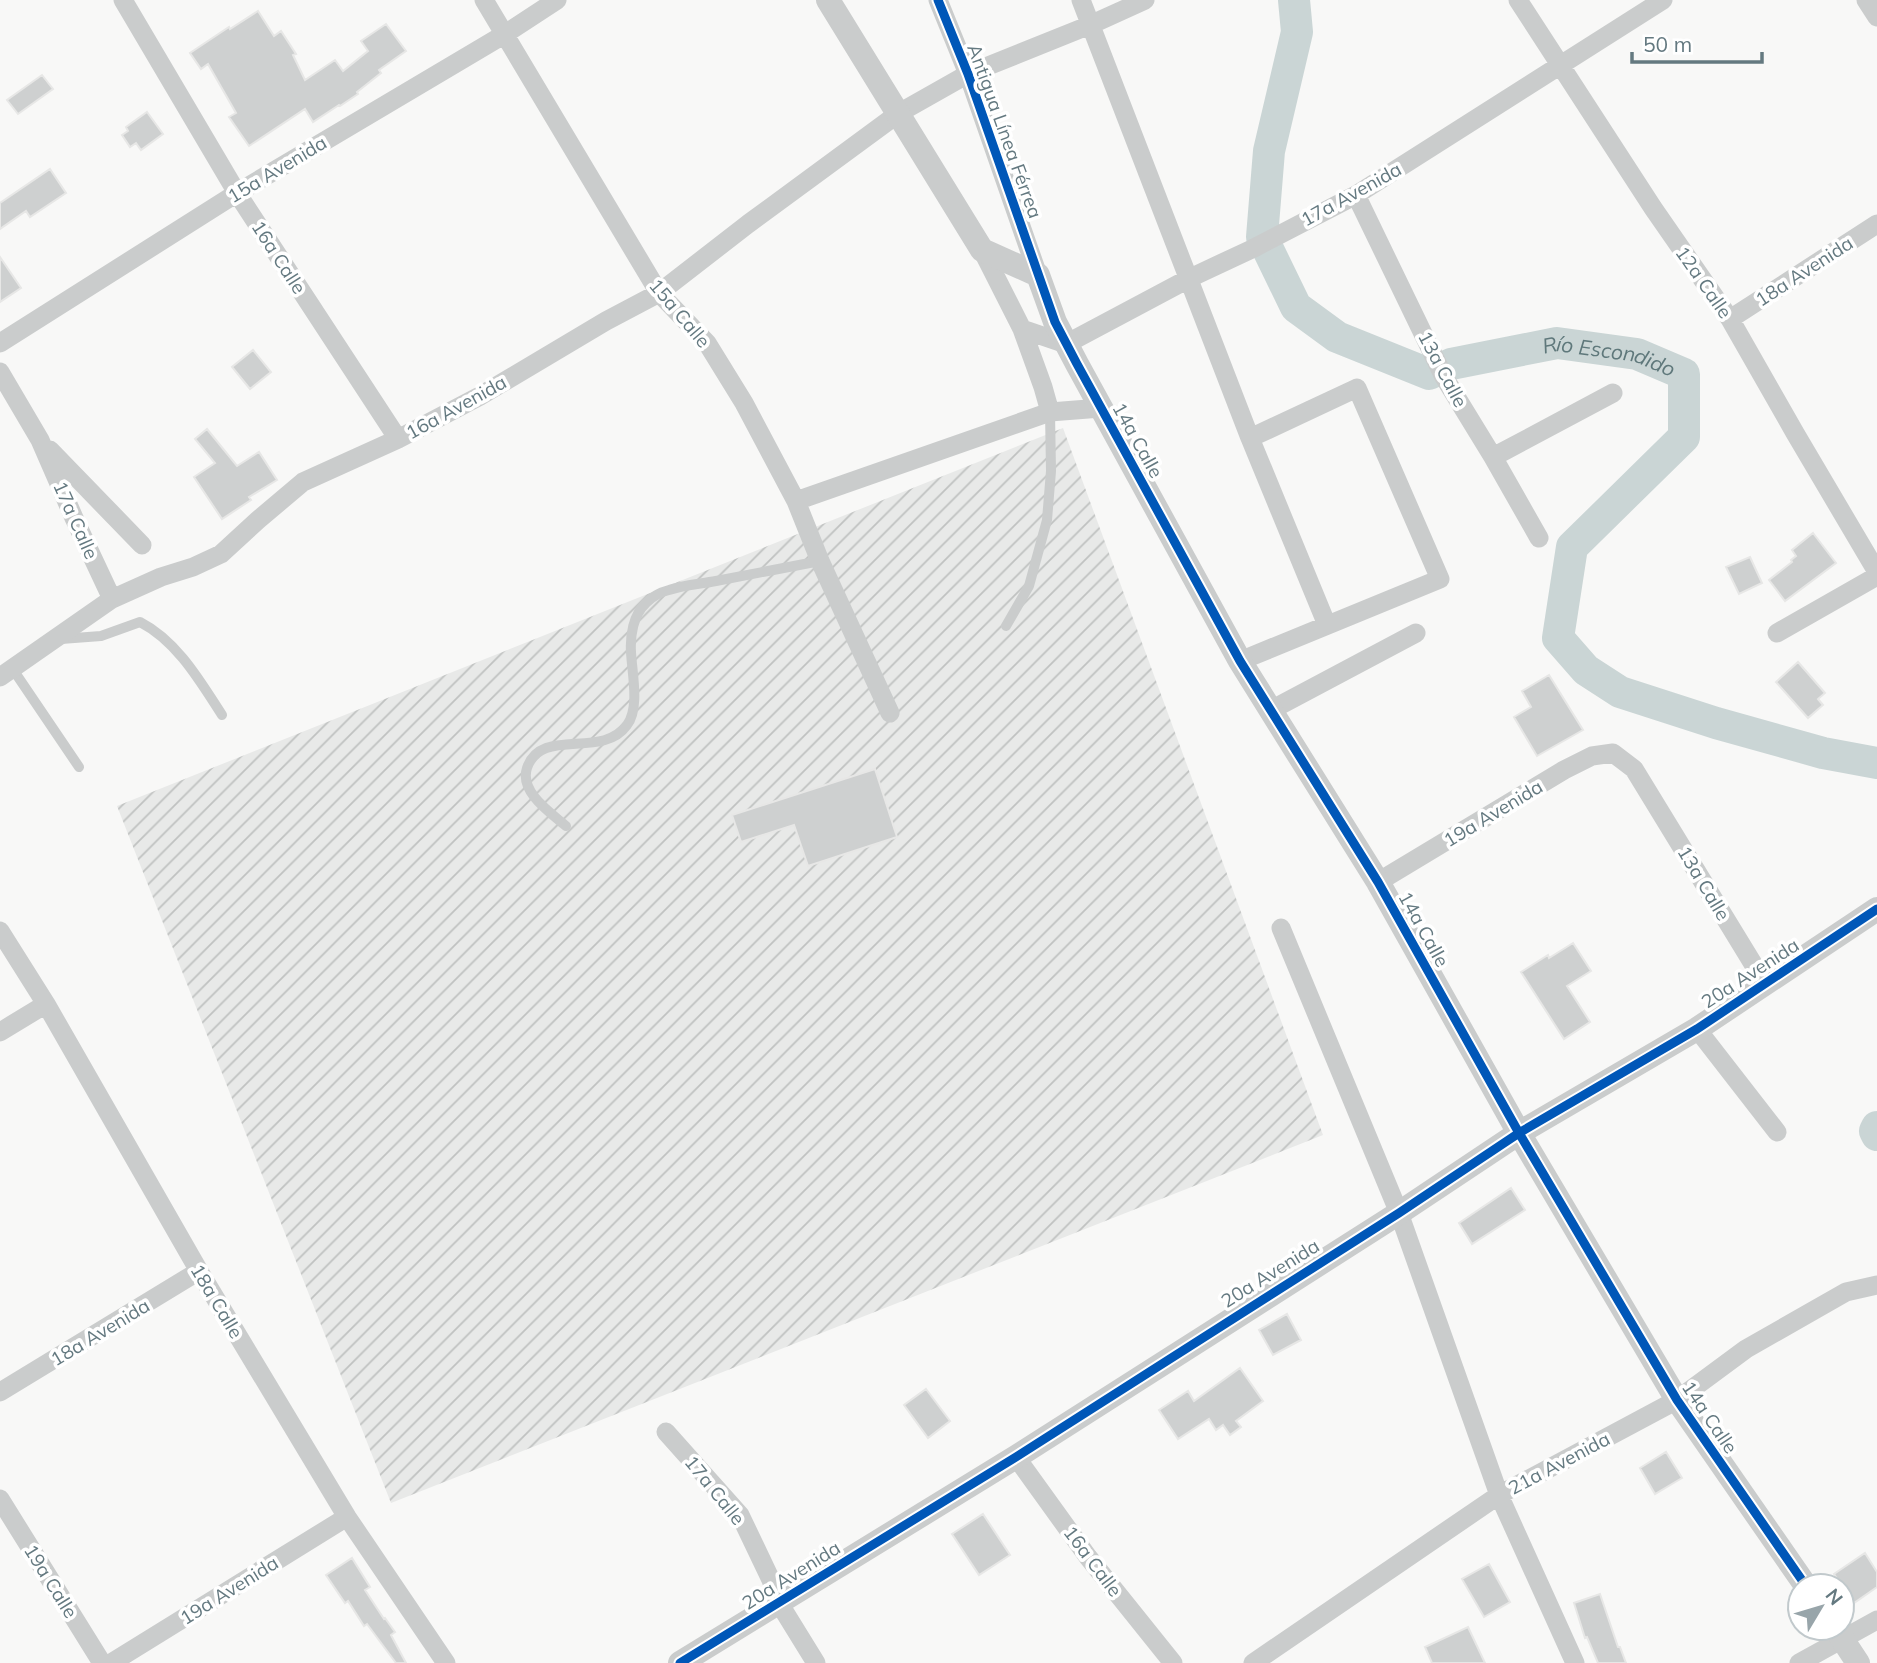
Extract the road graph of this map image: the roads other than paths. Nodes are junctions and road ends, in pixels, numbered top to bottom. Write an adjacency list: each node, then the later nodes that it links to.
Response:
1 (123, 0): 17 (street, 16a Calle)
2 (484, 0): 13 (street, 15a Calle)
3 (557, 0): 13 (street, 15a Avenida)
4 (828, 0): 16 (street)
5 (938, 0): 15 (street, Antigua Línea Férrea)
6 (1081, 0): 12 (street)
7 (1146, 0): 12 (street, 16a Avenida)
8 (1518, 0): 14 (street, 12a Calle)
9 (1663, 0): 14 (street, 17a Avenida)
10 (1866, 0): 11 (street)
11 (1877, 18)
12 (1090, 25): 15 (street, 16a Avenida); 22 (street)
13 (505, 34): 17 (street, 15a Avenida); 23 (street, 15a Calle)
14 (1560, 65): 18 (street, 17a Avenida); 24 (street, 12a Calle)
15 (968, 74): 16 (street, 16a Avenida); 21 (street, Antigua Línea Férrea)
16 (899, 113): 20 (street); 23 (street, 16a Avenida)
17 (237, 193): 26 (street, 15a Avenida); 33 (street, 16a Calle)
18 (1356, 195): 22 (street, 17a Avenida); 35 (street, 13a Calle)
19 (1877, 224): 24 (street, 18a Avenida)
20 (982, 250): 21 (street); 25 (street)
21 (1038, 275): 27 (street, 14a Calle)
22 (1190, 278): 27 (street, 17a Avenida); 32 (street)
23 (659, 293): 33 (street, 16a Avenida); 36 (street, 15a Calle)
24 (1730, 318): 40 (street, 12a Calle)
25 (1022, 329): 27 (street); 31 (street)
26 (0, 343)
27 (1066, 344): 30 (street, 14a Calle)
28 (0, 372): 34 (street, 17a Calle)
29 (1614, 393): 35 (street)
30 (1101, 408): 31 (street); 47 (street, 14a Calle)
31 (1050, 412): 36 (street); 43 (lane)
32 (1250, 438): 42 (street); 42 (street)
33 (398, 439): 41 (street, 16a Avenida)
34 (40, 440): 38 (street, 17a Calle); 41 (street, 17a Calle)
35 (1493, 457): 37 (street, 13a Calle)
36 (796, 501): 39 (street, 15a Calle)
37 (1539, 538)
38 (142, 545)
39 (820, 561): 50 (street, 15a Calle); 54 (lane)
40 (1877, 574): 45 (street)
41 (112, 599): 46 (street, 16a Avenida)
42 (1327, 625): 47 (street)
43 (1006, 626)
44 (1416, 633): 49 (street)
45 (1777, 634)
46 (54, 639): 48 (street, 16a Avenida); 51 (lane)
47 (1240, 661): 49 (street, 14a Calle)
48 (6, 672): 53 (lane)
49 (1272, 710): 55 (street, 14a Calle)
50 (890, 713)
51 (222, 715)
52 (1613, 754): 55 (street, 19a Avenida); 59 (street, 13a Calle)
53 (79, 767)
54 (566, 826)
55 (1378, 882): 64 (street, 14a Calle)
56 (1877, 909): 59 (street, 20a Avenida)
57 (1281, 928): 65 (street)
58 (0, 931): 60 (street, 18a Calle)
59 (1766, 985): 61 (street, 20a Avenida)
60 (46, 1004): 62 (street); 66 (street, 18a Calle)
61 (1697, 1029): 63 (street); 64 (street, 20a Avenida)
62 (0, 1032)
63 (1777, 1132)
64 (1519, 1133): 65 (street, 20a Avenida); 69 (street, 14a Calle)
65 (1399, 1213): 71 (street, 20a Avenida); 72 (street)
66 (199, 1271): 68 (street, 18a Avenida); 74 (street, 18a Calle)
67 (1877, 1285): 69 (street, 21a Avenida)
68 (0, 1392)
69 (1677, 1400): 72 (street, 21a Avenida); 75 (street, 14a Calle)
70 (666, 1432): 76 (street, 17a Calle)
71 (1016, 1457): 76 (street, 20a Avenida); 86 (street, 16a Calle)
72 (1499, 1494): 87 (street, 21a Avenida); 88 (street)
73 (0, 1499): 81 (street, 19a Calle)
74 (347, 1517): 82 (street, 19a Avenida); 83 (street, 18a Calle)
75 (1796, 1572)
76 (779, 1603): 84 (street, 20a Avenida); 85 (street, 17a Calle)
77 (1877, 1620): 78 (street)
78 (1856, 1627)
79 (1826, 1642): 89 (street)
80 (1844, 1642): 90 (street)
81 (102, 1663)
82 (111, 1663)
83 (446, 1663)
84 (680, 1663)
85 (816, 1663)
86 (1172, 1663)
87 (1253, 1663)
88 (1575, 1663)
89 (1799, 1663)
90 (1858, 1663)

